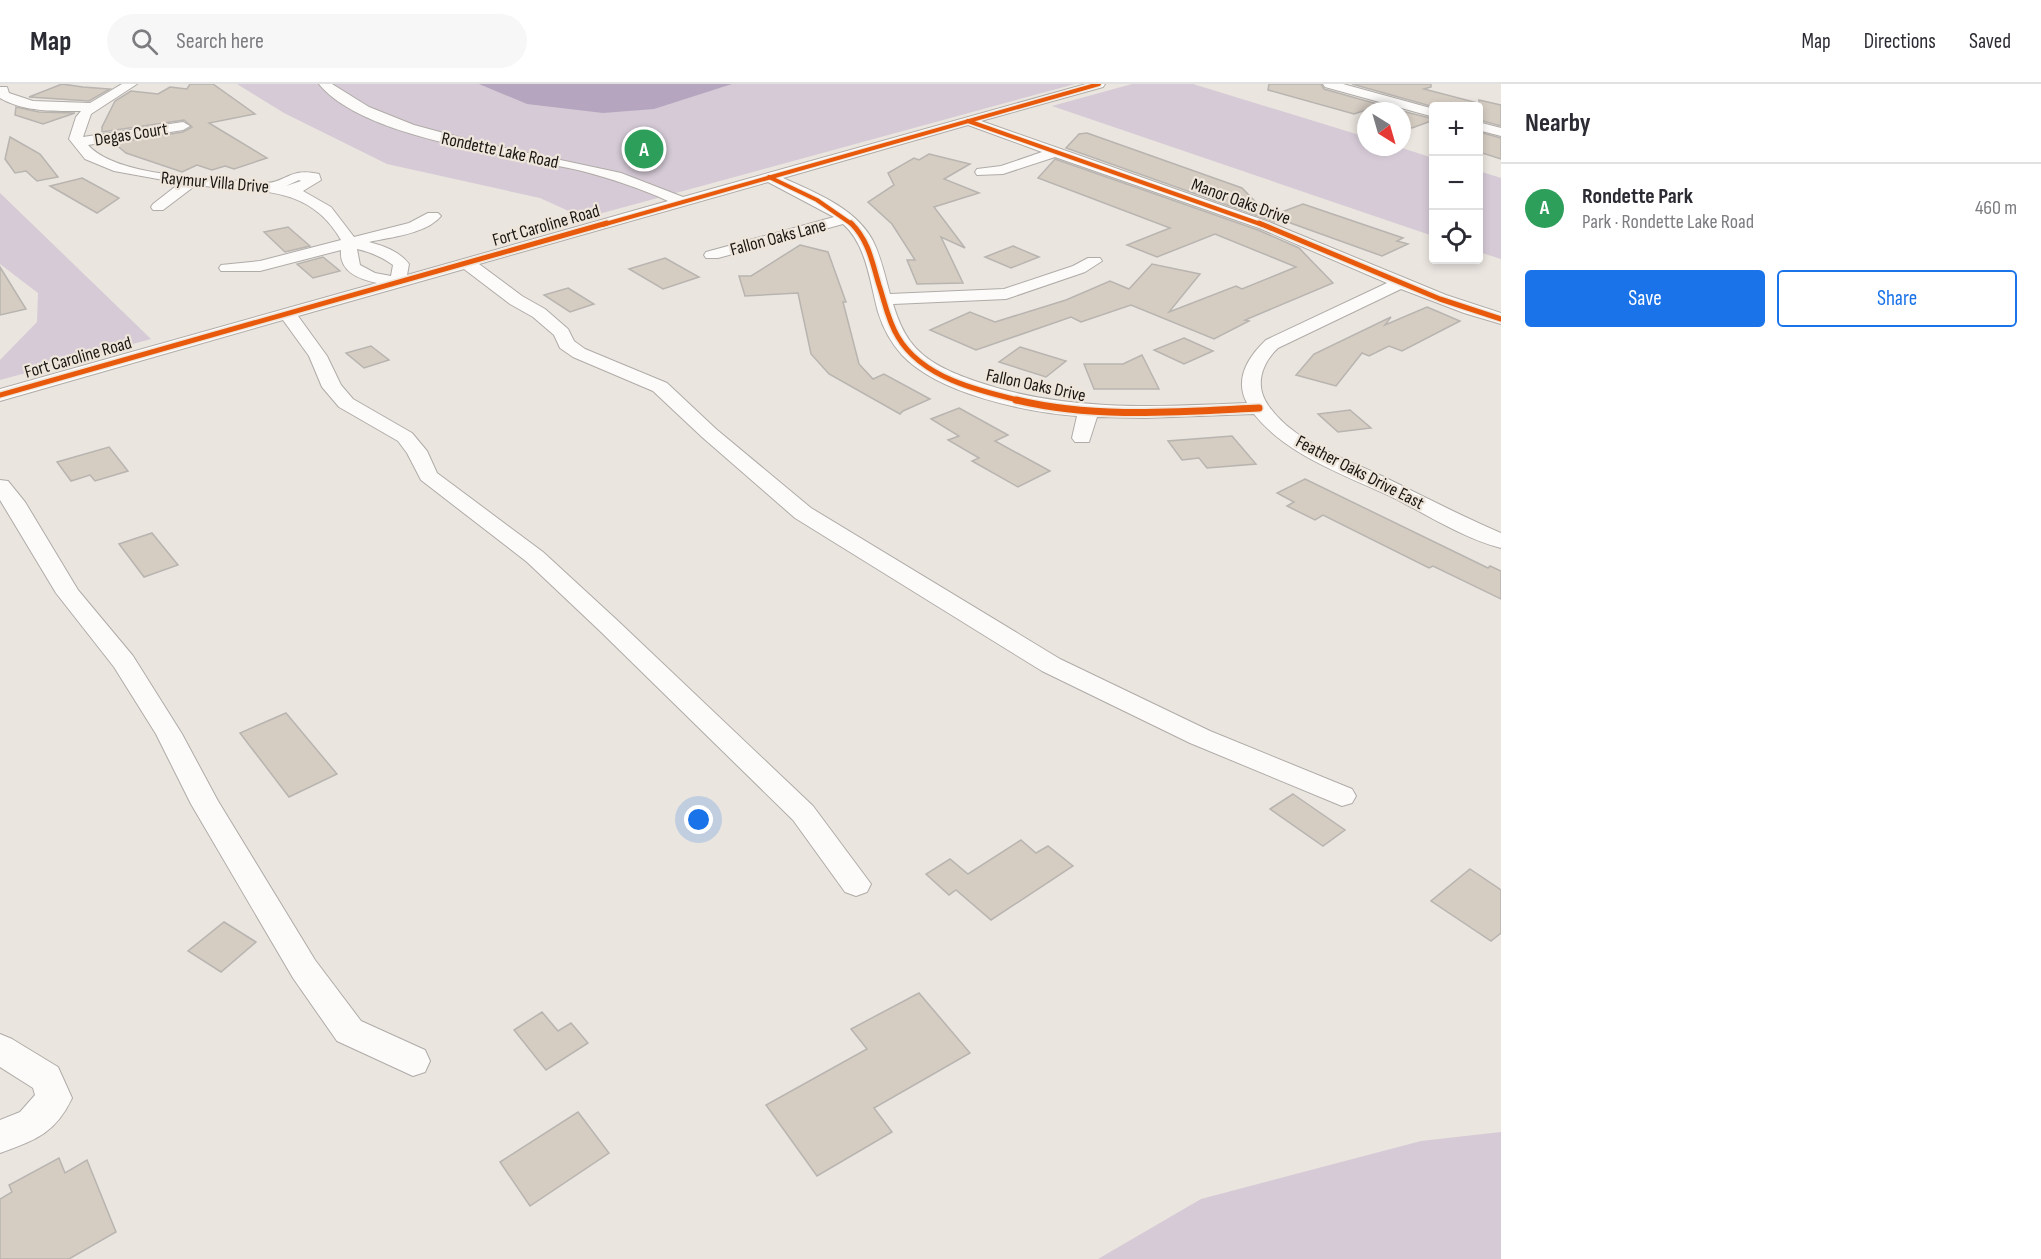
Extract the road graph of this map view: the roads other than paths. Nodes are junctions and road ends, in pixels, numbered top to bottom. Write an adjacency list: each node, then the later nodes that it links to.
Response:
1 (131, 84): 2 (street); 7 (street)
2 (139, 84)
3 (325, 84): 20 (street, Rondette Lake Road)
4 (1099, 84): 9 (street, Fort Caroline Road)
5 (1329, 84): 8 (street)
6 (3, 90): 7 (street)
7 (92, 107): 13 (street)
8 (1429, 112)
9 (968, 121): 14 (street, Manor Oaks Drive); 16 (street, Fort Caroline Road)
10 (183, 126): 13 (street, Degas Court)
11 (1483, 127): 12 (street)
12 (1501, 132)
13 (78, 142): 17 (street, Raymur Villa Drive)
14 (1056, 152): 15 (street); 30 (street, Manor Oaks Drive)
15 (981, 172)
16 (769, 177): 20 (street, Fort Caroline Road); 23 (street, Fallon Oaks Drive)
17 (194, 180): 18 (street, Raymur Villa Drive); 21 (street)
18 (272, 187): 19 (street, Raymur Villa Drive); 19 (street)
19 (291, 191): 24 (street, Raymur Villa Drive)
20 (681, 202): 27 (street, Fort Caroline Road)
21 (158, 207)
22 (433, 216): 24 (street)
23 (844, 219): 25 (street, Fallon Oaks Lane); 31 (street, Fallon Oaks Drive)
24 (350, 243): 28 (street); 29 (street); 29 (street, Raymur Villa Drive)
25 (712, 255)
26 (1094, 261): 31 (street)
27 (467, 263): 29 (street, Fort Caroline Road); 40 (street)
28 (227, 268)
29 (398, 282): 32 (street, Fort Caroline Road)
30 (1401, 283): 33 (street, Manor Oaks Drive); 35 (street)
31 (884, 299): 36 (street, Fallon Oaks Drive)
32 (287, 313): 34 (street, Fort Caroline Road); 41 (street)
33 (1501, 319)
34 (0, 395)
35 (1259, 408): 36 (street, Fallon Oaks Drive); 39 (street, Feather Oaks Drive East)
36 (1088, 412): 37 (street)
37 (1082, 438)
38 (0, 486): 43 (street)
39 (1501, 541)
40 (1342, 796)
41 (856, 884)
42 (0, 1049): 44 (street)
43 (413, 1061)
44 (0, 1137)

